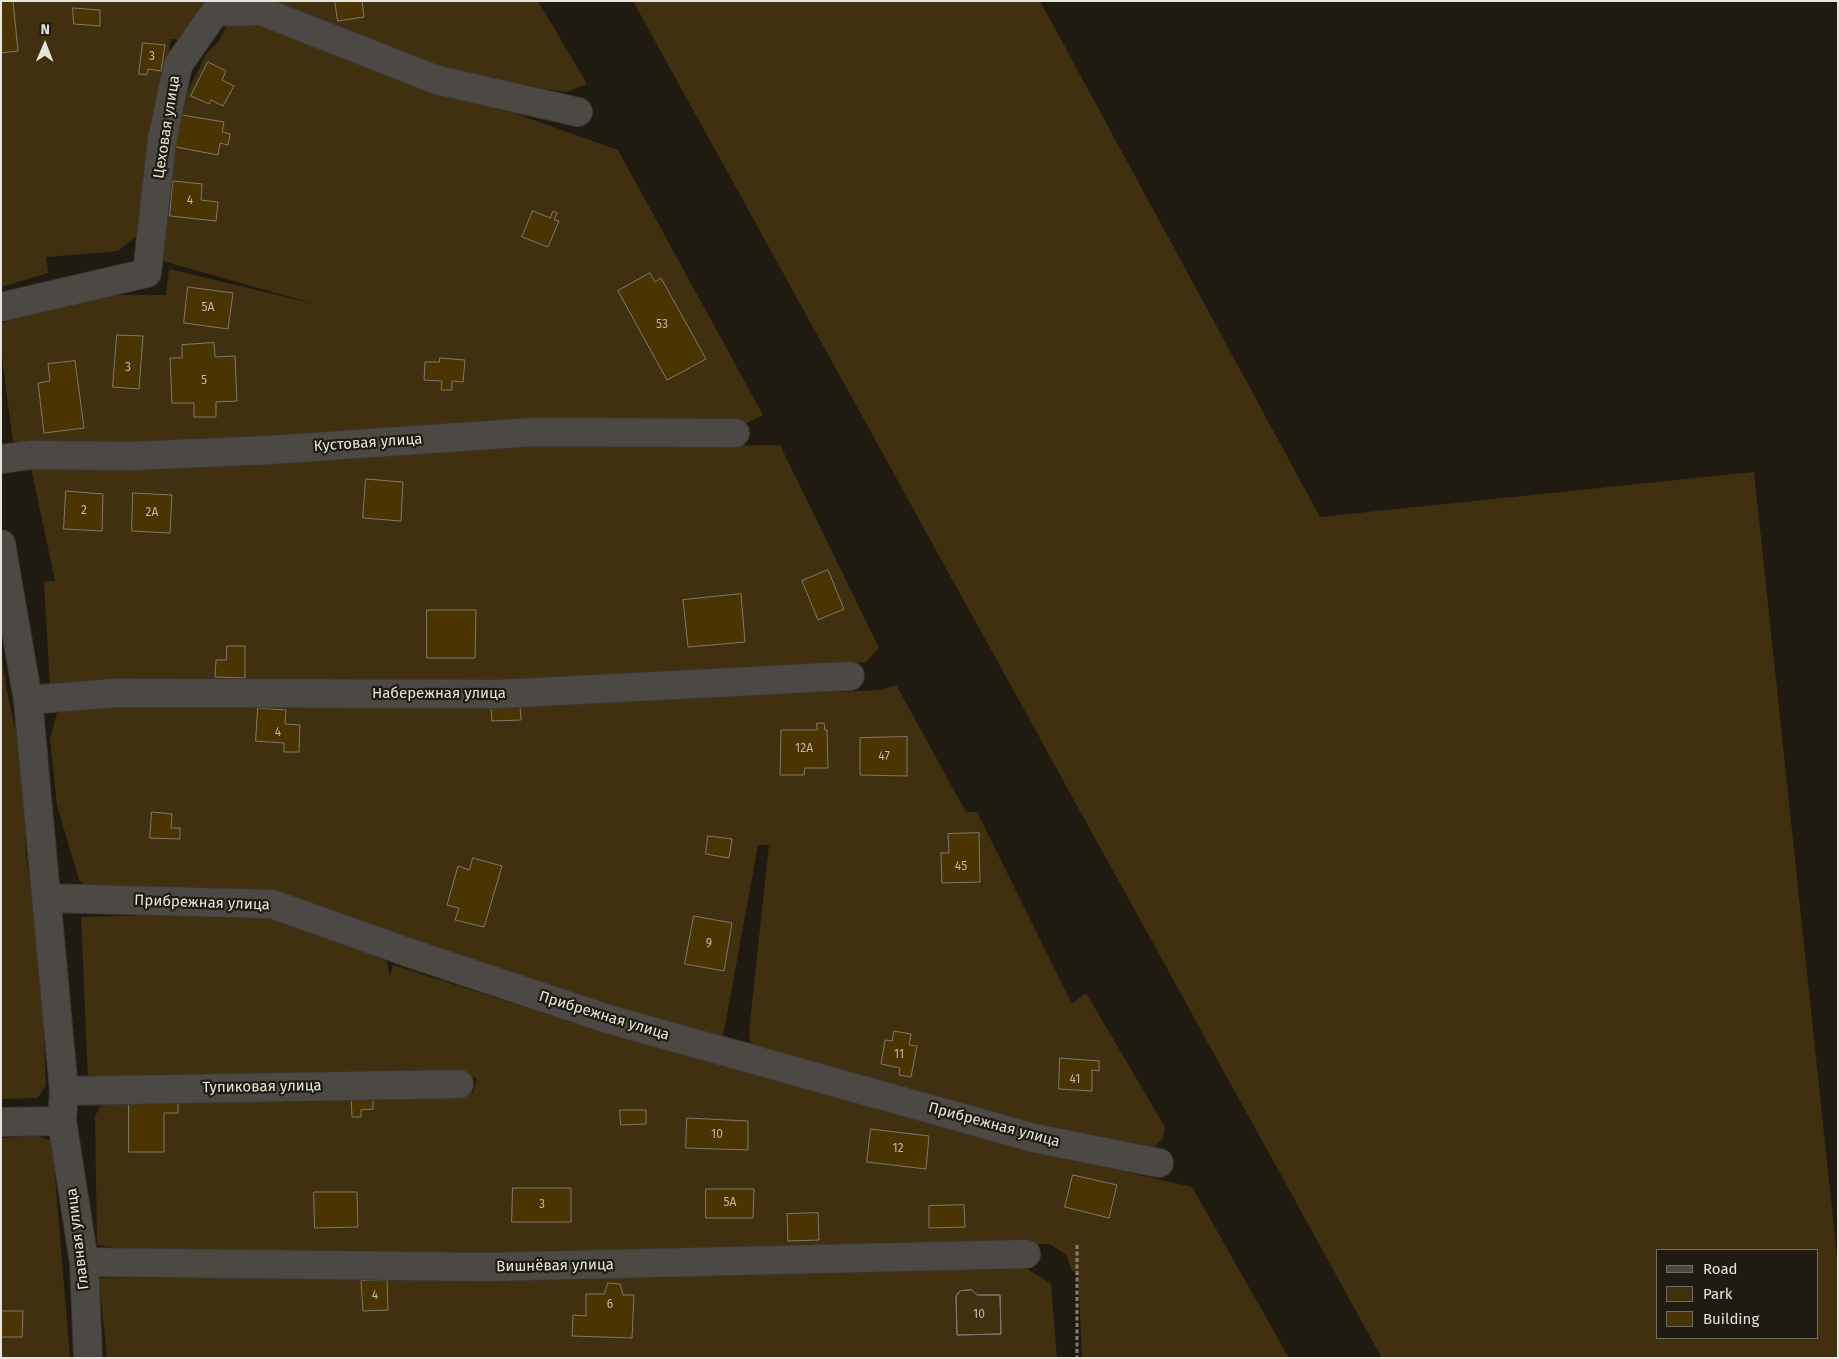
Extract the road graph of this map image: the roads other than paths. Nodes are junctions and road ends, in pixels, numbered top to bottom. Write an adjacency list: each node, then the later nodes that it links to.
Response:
1 (578, 112): 2 (street, Цеховая улица)
2 (1, 307)
3 (735, 433): 4 (street, Кустовая улица)
4 (1, 460)
5 (1, 544): 7 (street, Главная улица)
6 (850, 676): 7 (street, Набережная улица)
7 (28, 700): 8 (street, Главная улица)
8 (47, 898): 10 (street, Главная улица); 13 (street, Прибрежная улица)
9 (459, 1084): 10 (street, Тупиковая улица)
10 (64, 1091): 11 (street, Главная улица)
11 (62, 1121): 12 (street); 15 (street, Главная улица)
12 (1, 1122)
13 (1159, 1163)
14 (1026, 1254): 15 (street, Вишнёвая улица)
15 (84, 1262): 16 (street, Главная улица)
16 (88, 1358)

